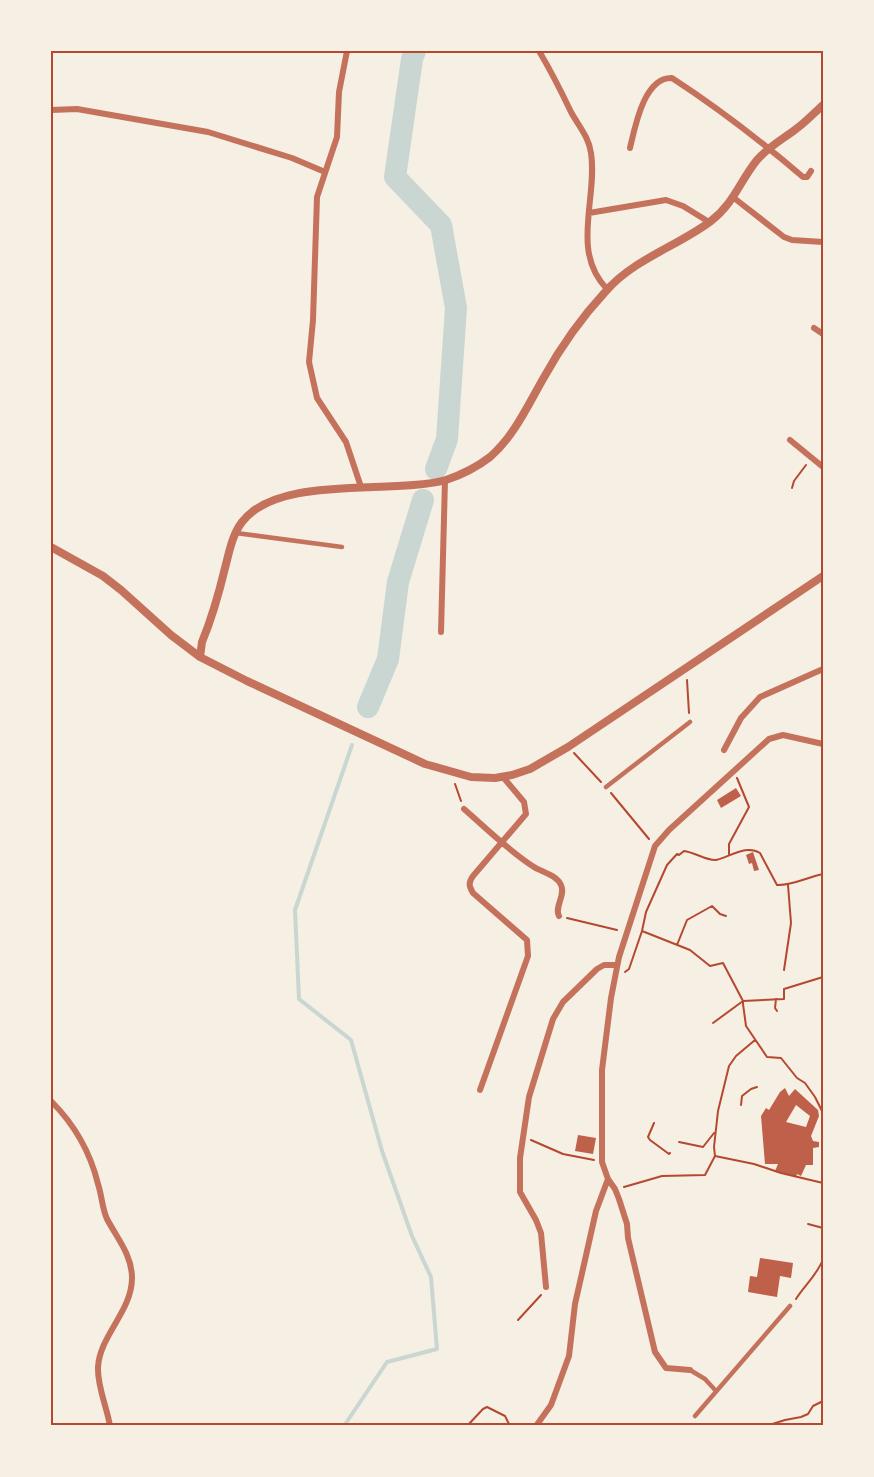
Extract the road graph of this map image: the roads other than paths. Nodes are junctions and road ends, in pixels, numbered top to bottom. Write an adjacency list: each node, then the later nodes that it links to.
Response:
1 (346, 51): 8 (street)
2 (539, 51): 10 (street)
3 (823, 105): 6 (street)
4 (51, 111): 8 (street)
5 (630, 148): 6 (street)
6 (769, 148): 7 (street); 9 (street)
7 (811, 171)
8 (326, 172): 19 (street)
9 (734, 198): 11 (street); 12 (street)
10 (589, 213): 11 (street); 13 (street)
11 (709, 222): 13 (street)
12 (823, 243)
13 (607, 289): 18 (street)
14 (814, 328): 15 (street)
15 (823, 334)
16 (790, 440): 17 (street)
17 (823, 467)
18 (445, 480): 19 (street); 24 (street)
19 (361, 487): 20 (street)
20 (236, 533): 22 (street); 25 (street)
21 (51, 547): 25 (street)
22 (342, 547)
23 (823, 576): 30 (street)
24 (441, 632)
25 (200, 657): 30 (street)
26 (823, 669): 29 (street)
27 (690, 722): 31 (street)
28 (823, 744): 35 (street)
29 (724, 750)
30 (503, 777): 33 (street)
31 (606, 787)
32 (464, 809): 33 (street)
33 (502, 843): 34 (street); 36 (street)
34 (559, 916)
35 (616, 968): 38 (street); 39 (street)
36 (480, 1090)
37 (51, 1101): 44 (street)
38 (608, 1179): 41 (street); 45 (street)
39 (546, 1287)
40 (790, 1306): 42 (street)
41 (690, 1370): 42 (street)
42 (716, 1391): 43 (street)
43 (695, 1416)
44 (110, 1426)
45 (536, 1426)

